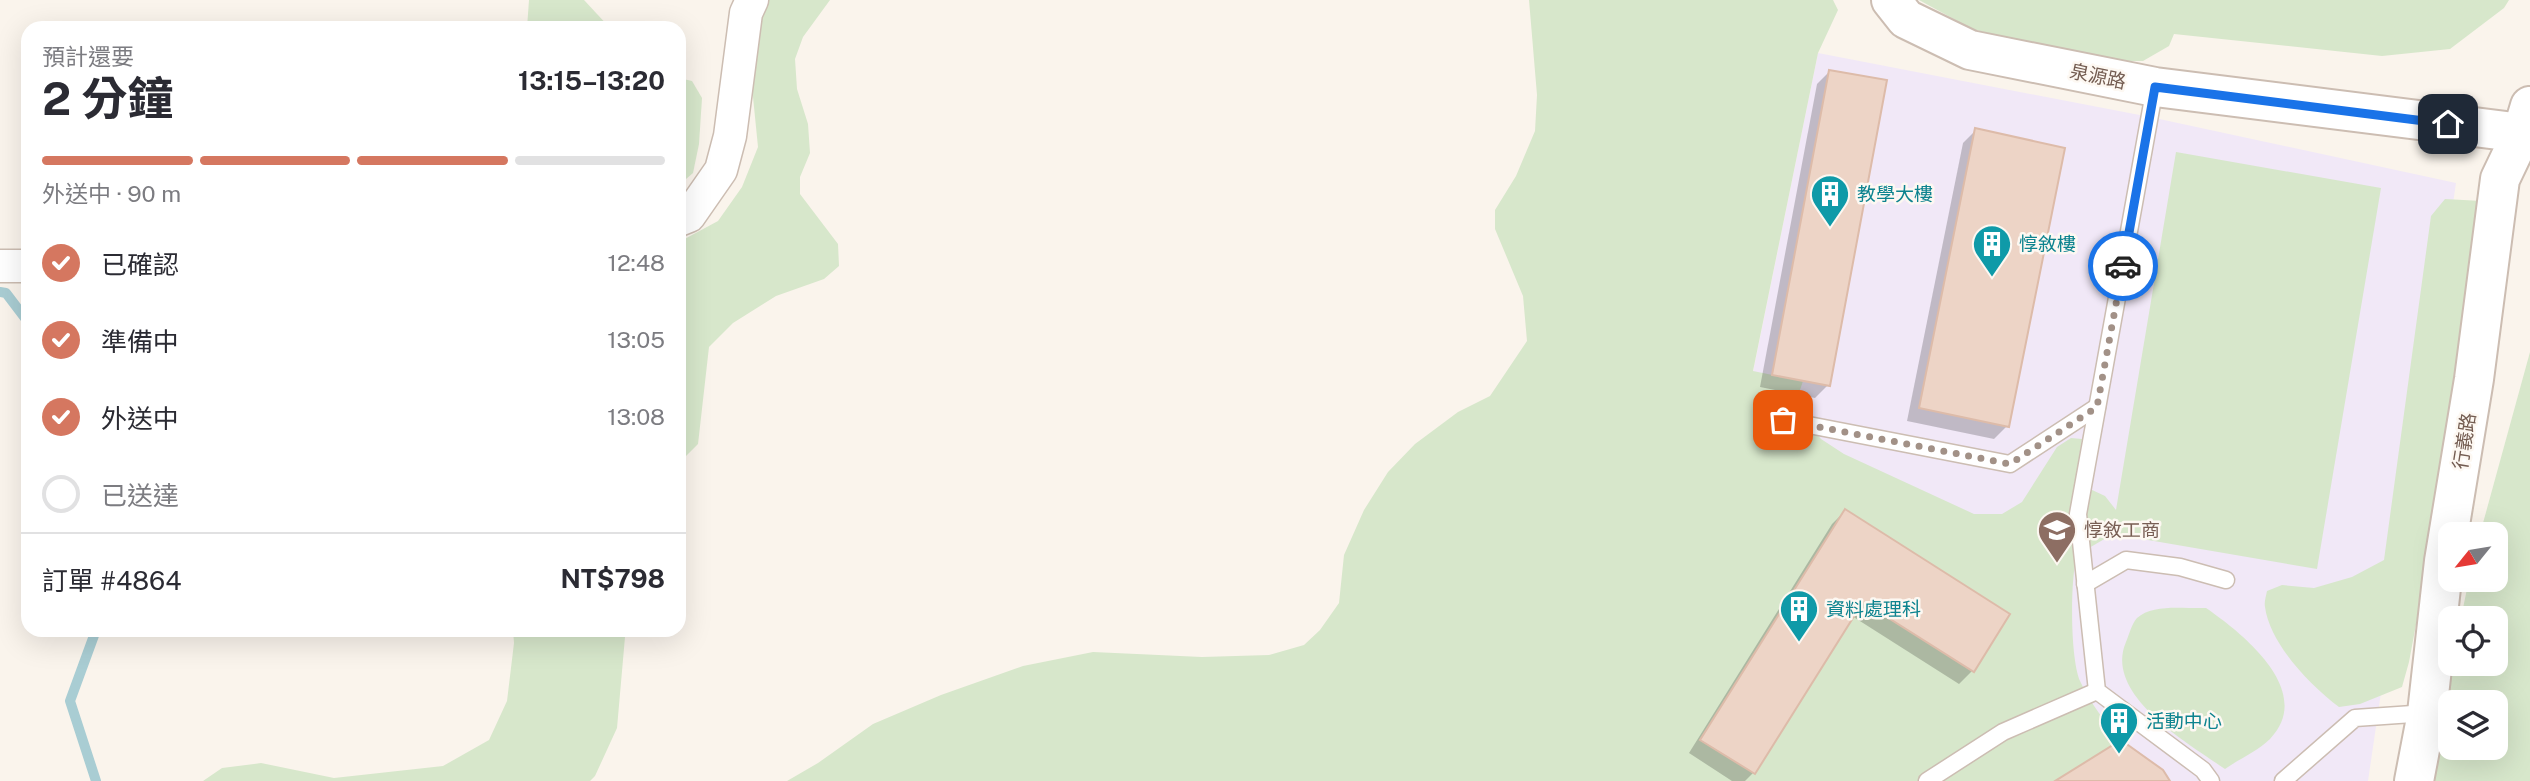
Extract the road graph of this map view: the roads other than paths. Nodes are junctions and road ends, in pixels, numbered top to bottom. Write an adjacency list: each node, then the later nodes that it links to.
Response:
1 (752, 0): 5 (street)
2 (1891, 0): 3 (street, 泉源路)
3 (2155, 87): 4 (street, 泉源路); 8 (lane)
4 (2527, 124): 13 (street, 行義路)
5 (686, 217)
6 (0, 266): 7 (street)
7 (21, 266)
8 (2097, 407): 9 (lane); 11 (lane)
9 (1783, 420)
10 (2226, 580): 11 (lane)
11 (2085, 584): 12 (lane)
12 (2097, 691): 14 (lane); 15 (lane)
13 (2427, 713): 16 (lane); 17 (street, 行義路)
14 (1927, 781)
15 (2211, 781)
16 (2283, 781)
17 (2414, 781)

